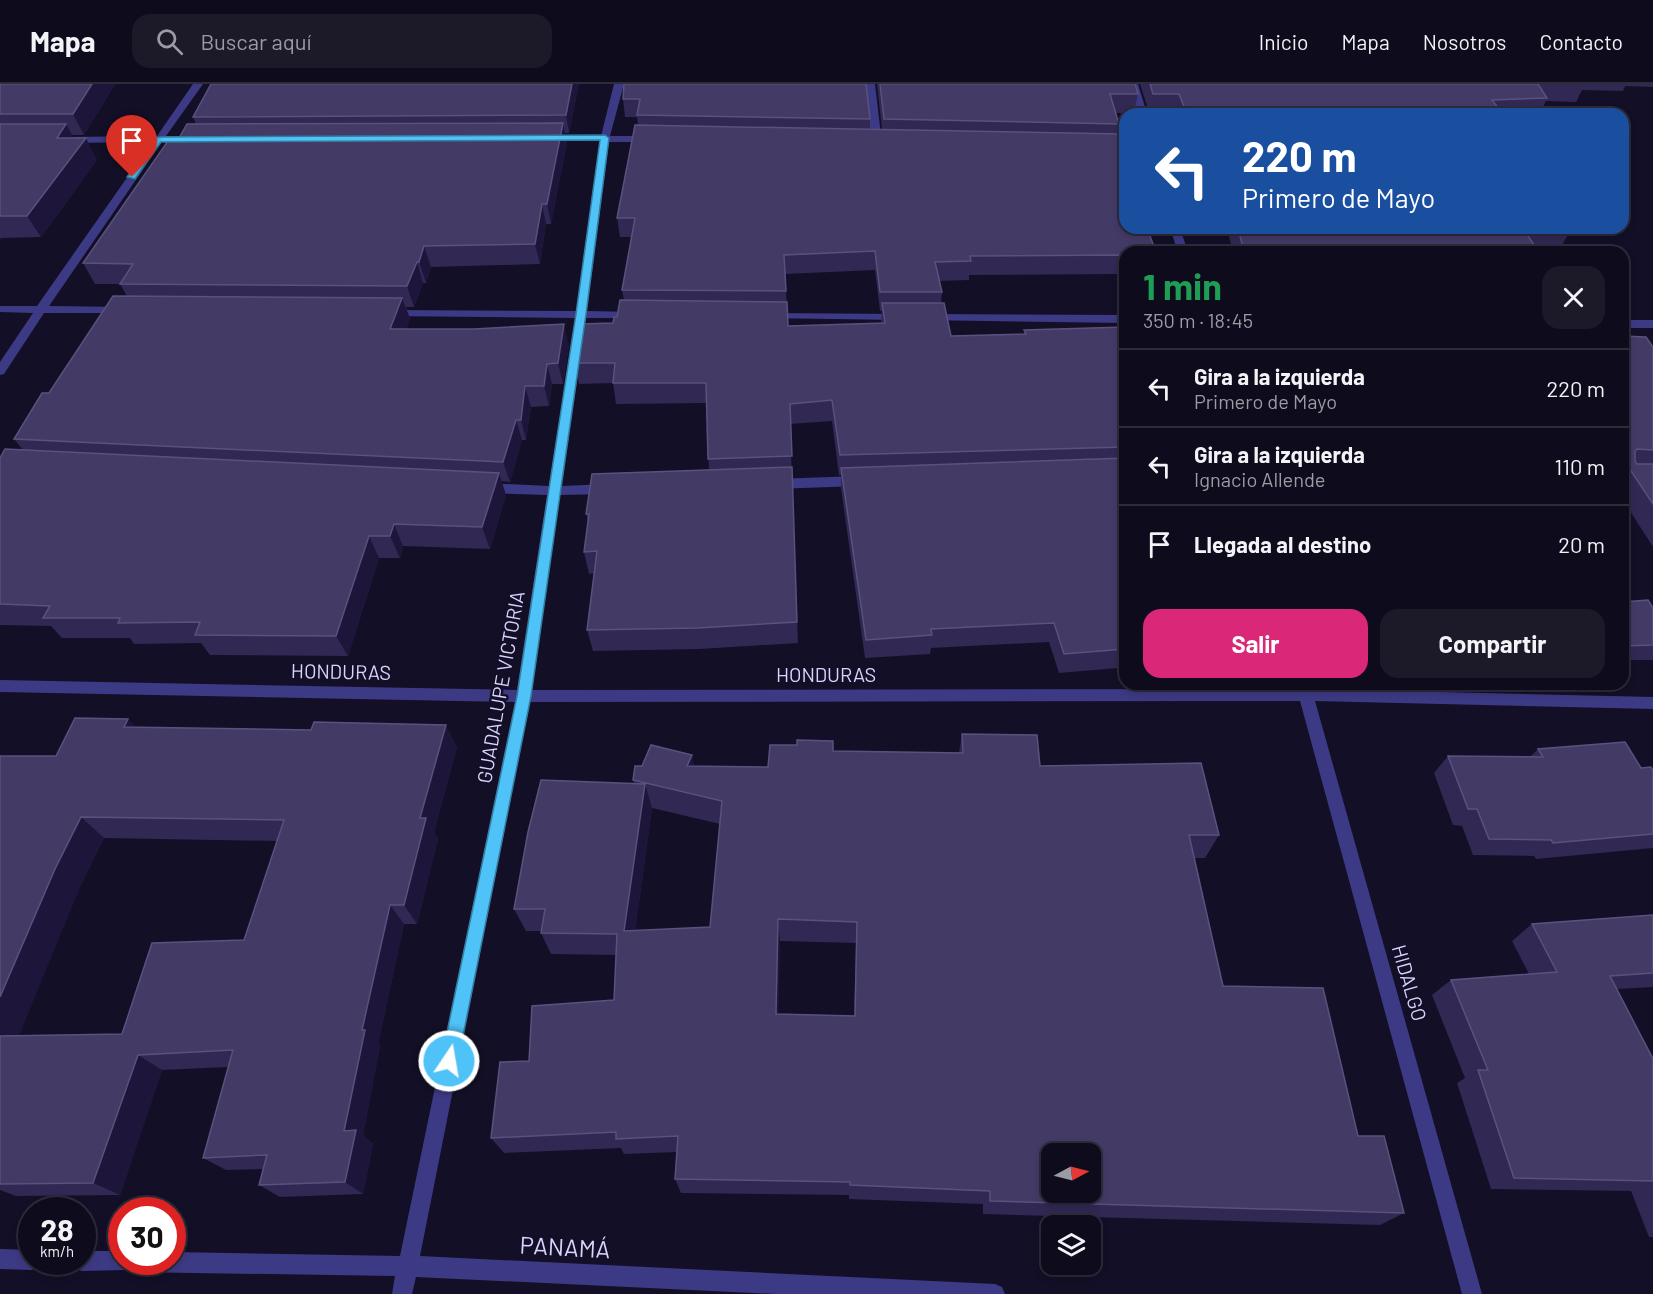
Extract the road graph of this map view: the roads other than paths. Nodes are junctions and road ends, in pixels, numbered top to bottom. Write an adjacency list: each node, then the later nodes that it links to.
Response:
1 (198, 84): 8 (street)
2 (619, 84): 7 (street, GUADALUPE VICTORIA)
3 (870, 84): 13 (street)
4 (1133, 84): 5 (street)
5 (1140, 108)
6 (534, 138): 7 (street)
7 (605, 138): 10 (street); 19 (street, GUADALUPE VICTORIA)
8 (158, 139): 9 (street); 11 (street); 16 (street)
9 (205, 139)
10 (664, 139)
11 (56, 140)
12 (865, 144): 13 (street)
13 (877, 144): 14 (street)
14 (889, 144)
15 (0, 309): 16 (street)
16 (39, 310): 17 (street); 25 (street)
17 (134, 310)
18 (369, 312): 19 (street)
19 (581, 314): 20 (street); 30 (street, GUADALUPE VICTORIA)
20 (652, 315)
21 (758, 316): 22 (street)
22 (1119, 319)
23 (1629, 324): 24 (street)
24 (1653, 324)
25 (0, 371)
26 (876, 480): 27 (street)
27 (757, 484)
28 (472, 487): 30 (street)
29 (626, 489): 30 (street)
30 (555, 491): 33 (street, GUADALUPE VICTORIA)
31 (0, 686): 33 (street, HONDURAS)
32 (1305, 690): 33 (street, HONDURAS); 34 (street, HONDURAS); 41 (street, HIDALGO)
33 (524, 696): 38 (street, GUADALUPE VICTORIA)
34 (1653, 703)
35 (0, 1259): 36 (street)
36 (18, 1260)
37 (186, 1263): 38 (street, PANAMÁ)
38 (408, 1266): 39 (street, GUADALUPE VICTORIA); 40 (street, PANAMÁ)
39 (402, 1294)
40 (995, 1294)
41 (1473, 1294)

